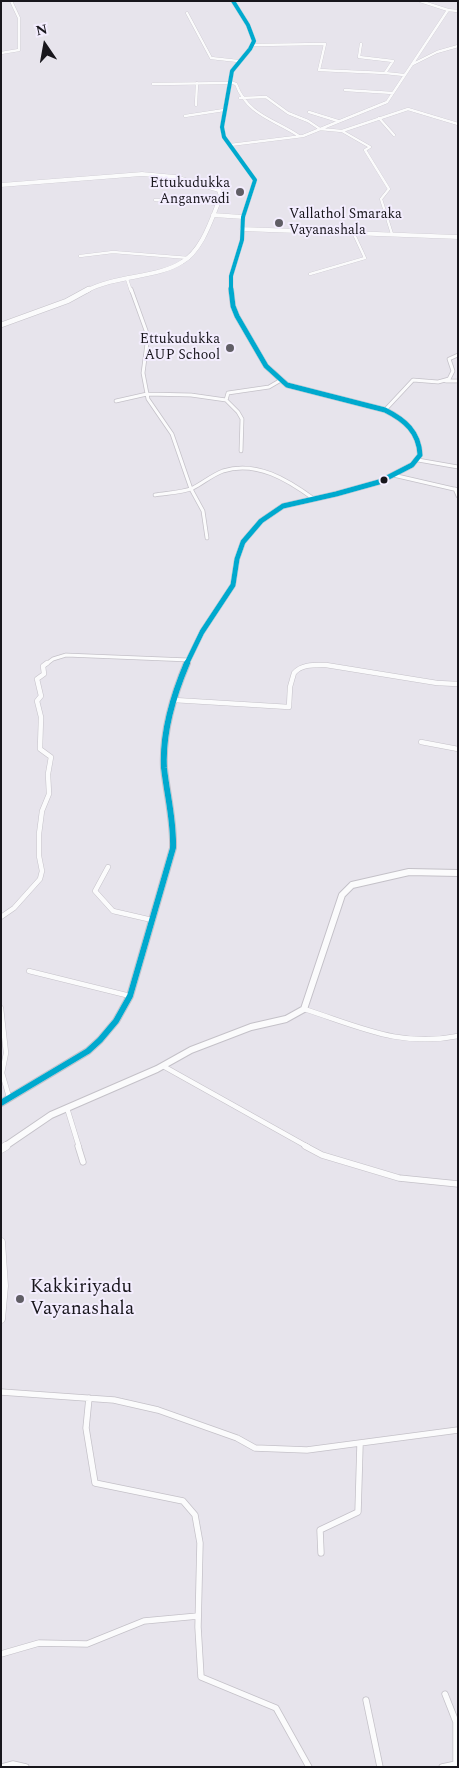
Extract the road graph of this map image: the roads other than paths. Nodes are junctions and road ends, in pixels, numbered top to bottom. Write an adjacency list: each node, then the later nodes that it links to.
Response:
1 (11, 1): 10 (street)
2 (233, 1): 8 (main road)
3 (420, 1): 4 (street)
4 (447, 10): 5 (street); 12 (street)
5 (458, 11)
6 (187, 13): 11 (street)
7 (361, 44): 13 (street)
8 (252, 45): 11 (main road); 13 (street)
9 (458, 46): 12 (street)
10 (1, 52)
11 (238, 61): 15 (main road)
12 (412, 64): 14 (street)
13 (385, 73): 14 (street)
14 (404, 75): 19 (street)
15 (230, 82): 16 (street); 20 (street); 22 (main road)
16 (197, 83): 17 (street); 21 (street)
17 (152, 84)
18 (345, 90): 19 (street)
19 (393, 93): 26 (street)
20 (240, 98): 28 (street); 31 (street)
21 (196, 105)
22 (224, 110): 24 (street); 32 (main road)
23 (309, 112): 26 (street)
24 (185, 116)
25 (379, 118): 27 (street); 29 (street); 30 (street)
26 (338, 121): 28 (street)
27 (458, 124)
28 (320, 129): 29 (street); 31 (street)
29 (342, 131): 40 (street)
30 (394, 135)
31 (300, 136): 32 (street)
32 (230, 145): 37 (main road)
33 (1, 185): 35 (main road)
34 (155, 200): 35 (street)
35 (218, 204): 36 (main road)
36 (213, 215): 37 (main road); 43 (main road)
37 (243, 217): 38 (main road)
38 (242, 229): 39 (main road); 48 (main road)
39 (353, 232): 40 (main road); 44 (street)
40 (392, 234): 41 (main road)
41 (458, 237)
42 (80, 256): 43 (street)
43 (189, 258): 45 (main road)
44 (310, 274)
45 (126, 279): 46 (main road); 51 (street)
46 (1, 325)
47 (458, 355): 50 (street)
48 (280, 380): 52 (street); 54 (main road)
49 (458, 381): 50 (street)
50 (437, 382): 54 (street)
51 (147, 394): 52 (street); 53 (street); 59 (street)
52 (226, 400): 55 (street)
53 (116, 401)
54 (384, 410): 56 (main road)
55 (241, 451)
56 (418, 460): 57 (street); 58 (main road)
57 (458, 467)
58 (393, 475): 60 (street); 63 (main road)
59 (192, 489): 61 (street); 63 (street); 64 (street)
60 (456, 490): 62 (street)
61 (155, 495)
62 (458, 496)
63 (314, 499): 65 (main road)
64 (207, 538)
65 (189, 660): 67 (main road); 72 (street)
66 (458, 684): 67 (street)
67 (174, 700): 73 (main road)
68 (421, 742): 69 (street)
69 (458, 749)
70 (108, 867): 73 (street)
71 (458, 873): 77 (main road)
72 (1, 917)
73 (152, 920): 75 (main road)
74 (29, 972): 75 (street)
75 (130, 996): 80 (main road)
76 (1, 1008): 80 (street)
77 (304, 1009): 78 (street); 79 (main road)
78 (458, 1036)
79 (162, 1066): 82 (main road); 85 (street)
80 (9, 1097): 81 (main road)
81 (1, 1103)
82 (67, 1108): 83 (main road); 84 (street)
83 (1, 1149)
84 (83, 1162)
85 (458, 1184)
86 (1, 1242): 87 (main road)
87 (1, 1319)
88 (1, 1392): 89 (street)
89 (89, 1398): 91 (street); 93 (street)
90 (458, 1430): 91 (street)
91 (360, 1445): 92 (street)
92 (321, 1553)
93 (198, 1616): 94 (street); 100 (street)
94 (1, 1654)
95 (445, 1694): 97 (street)
96 (366, 1700): 101 (street)
97 (457, 1764): 102 (street)
98 (2, 1767): 99 (street)
99 (26, 1767)
100 (309, 1767)
101 (380, 1767)
102 (442, 1767)

